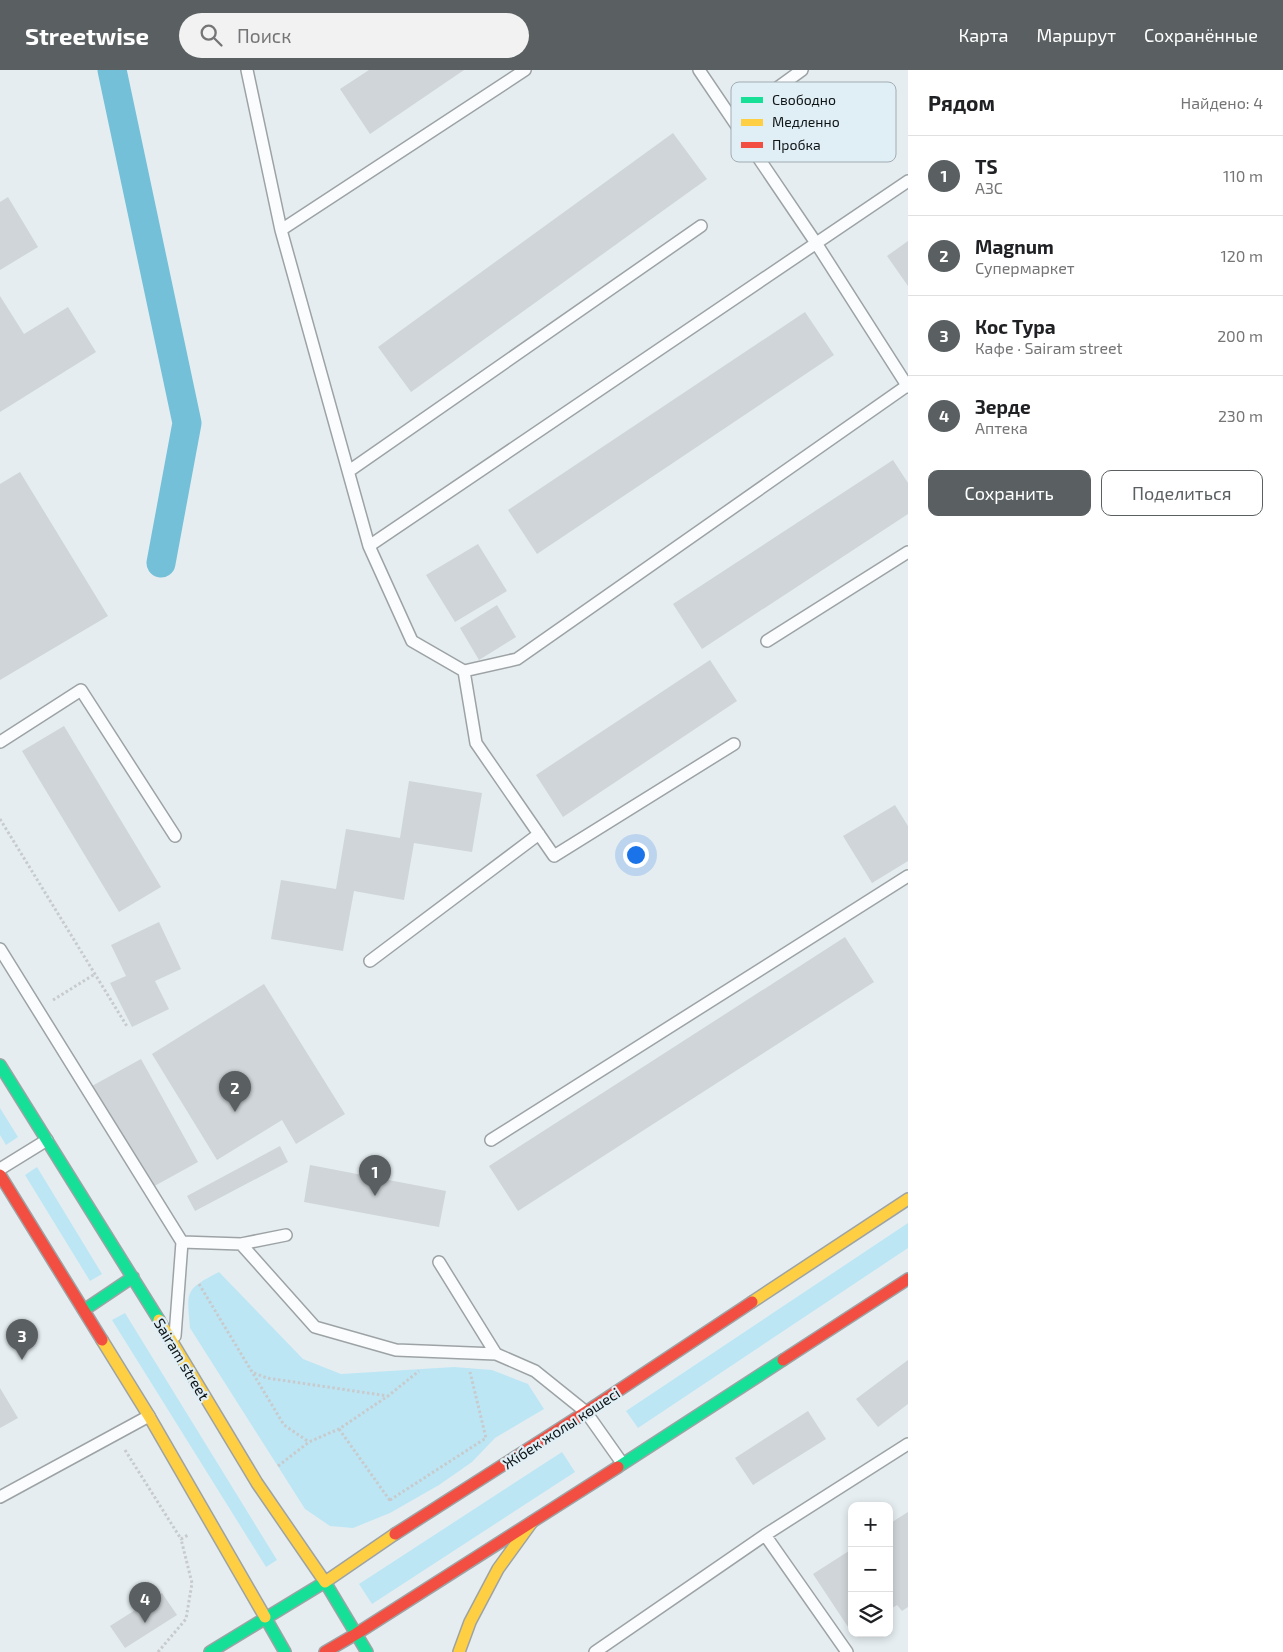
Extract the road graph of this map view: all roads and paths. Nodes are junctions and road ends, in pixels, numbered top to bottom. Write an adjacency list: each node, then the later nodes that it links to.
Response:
1 (246, 70): 10 (lane)
2 (525, 70): 10 (lane)
3 (700, 70): 6 (lane)
4 (802, 70): 5 (lane)
5 (785, 82)
6 (731, 117)
7 (761, 162): 11 (lane)
8 (908, 181): 11 (lane)
9 (701, 226): 13 (lane)
10 (282, 230): 13 (lane)
11 (816, 243): 12 (lane); 14 (lane)
12 (908, 386): 17 (lane)
13 (349, 471): 14 (lane)
14 (369, 546): 17 (lane)
15 (908, 552): 16 (lane)
16 (767, 641)
17 (464, 671): 21 (lane)
18 (0, 742): 22 (lane)
19 (734, 744): 21 (lane)
20 (0, 819): 26 (path)
21 (539, 834): 25 (lane)
22 (176, 836)
23 (908, 876): 31 (lane)
24 (0, 949): 27 (lane)
25 (370, 961)
26 (95, 974): 27 (path); 28 (path)
27 (37, 1009): 36 (lane)
28 (128, 1028)
29 (0, 1065): 30 (main road, Sairam street)
30 (47, 1140): 32 (lane); 39 (main road, Sairam street)
31 (491, 1140)
32 (0, 1169)
33 (0, 1175): 42 (main road)
34 (908, 1198): 48 (main road, Жібек жолы көшесі)
35 (286, 1236): 37 (lane)
36 (182, 1242): 37 (lane); 43 (lane)
37 (241, 1244): 44 (lane)
38 (439, 1262): 44 (lane)
39 (133, 1277): 42 (main road); 43 (main road, Sairam street)
40 (195, 1278): 46 (path)
41 (908, 1279): 52 (main road)
42 (84, 1310): 49 (main road)
43 (174, 1345): 58 (main road, Sairam street)
44 (496, 1354): 48 (lane)
45 (469, 1367): 54 (path)
46 (253, 1373): 47 (path); 50 (path)
47 (388, 1396)
48 (586, 1412): 52 (lane); 58 (main road, Жібек жолы көшесі)
49 (149, 1416): 53 (lane); 59 (main road)
50 (309, 1442)
51 (908, 1444): 56 (lane)
52 (622, 1464): 55 (main road)
53 (0, 1497)
54 (390, 1500)
55 (532, 1522): 60 (main road); 66 (main road)
56 (765, 1535): 67 (lane); 68 (lane)
57 (181, 1539): 61 (path)
58 (325, 1582): 59 (main road, Жібек жолы көшесі); 60 (main road, Sairam street)
59 (265, 1617): 62 (main road, Жібек жолы көшесі); 63 (main road)
60 (356, 1634): 64 (main road); 65 (main road, Sairam street)
61 (158, 1652)
62 (210, 1652)
63 (285, 1652)
64 (325, 1652)
65 (367, 1652)
66 (459, 1652)
67 (596, 1652)
68 (847, 1652)

